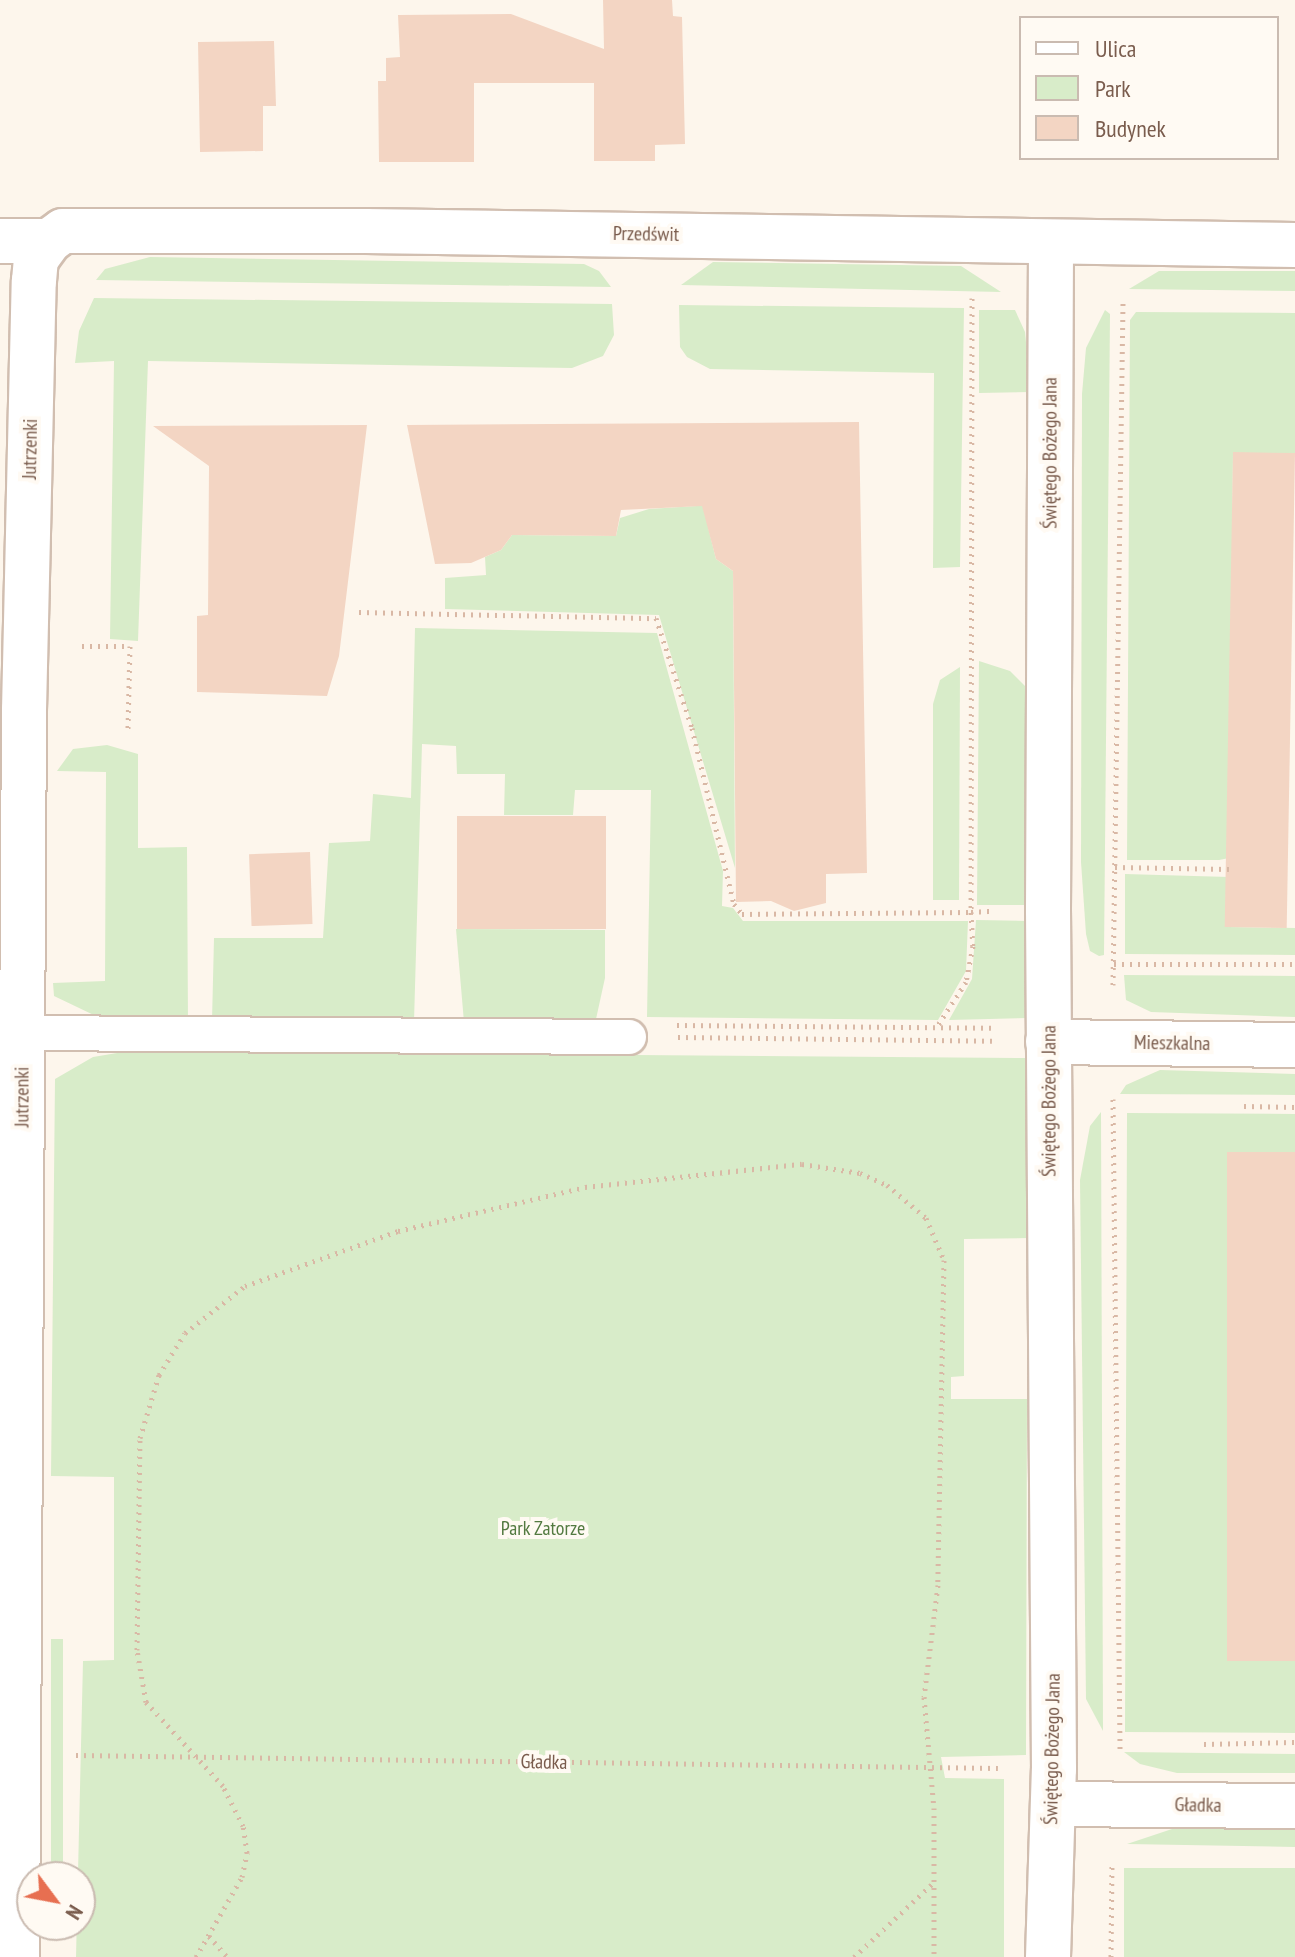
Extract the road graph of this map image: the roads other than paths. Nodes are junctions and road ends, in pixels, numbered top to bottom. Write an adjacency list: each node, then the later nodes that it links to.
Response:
1 (0, 241): 2 (street, Przedświt)
2 (49, 241): 3 (street, Przedświt); 5 (street, Jutrzenki)
3 (1051, 245): 4 (street, Przedświt); 6 (street, Świętego Bożego Jana)
4 (1295, 245)
5 (22, 1033): 7 (lane); 9 (street, Jutrzenki)
6 (1048, 1034): 8 (street, Mieszkalna); 11 (street, Świętego Bożego Jana)
7 (629, 1037)
8 (1295, 1045)
9 (10, 1333): 10 (street, Jutrzenki)
10 (9, 1797): 13 (street, Jutrzenki)
11 (1053, 1804): 12 (street, Gładka); 14 (street, Świętego Bożego Jana)
12 (1295, 1806)
13 (17, 1957)
14 (1048, 1957)

